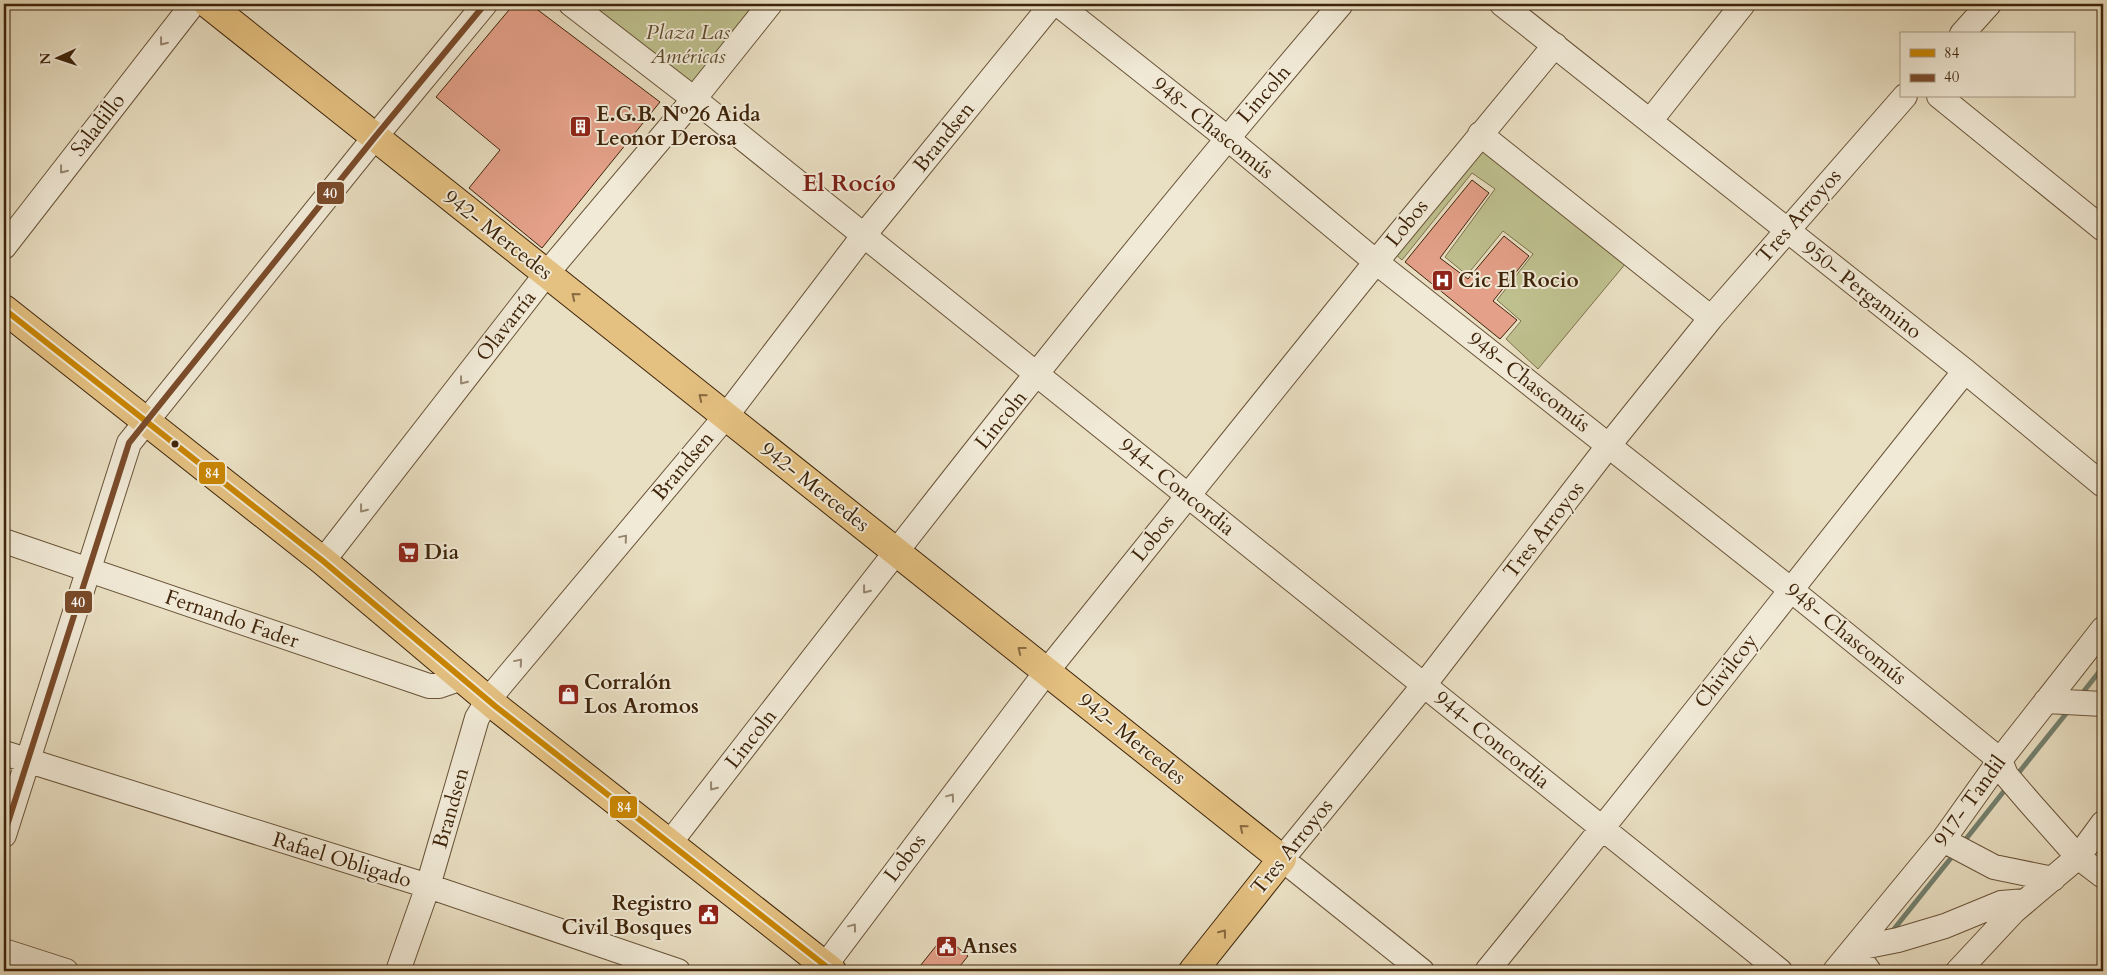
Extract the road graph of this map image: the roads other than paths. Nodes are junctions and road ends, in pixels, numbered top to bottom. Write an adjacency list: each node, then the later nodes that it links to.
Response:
1 (193, 4): 24 (street, Saladillo, one-way to 24)
2 (208, 4): 19 (main road, 942- Mercedes)
3 (485, 4): 19 (street)
4 (571, 4): 16 (street, 944- Concordia)
5 (770, 4): 16 (street, Olavarría)
6 (1052, 4): 23 (street, Brandsen)
7 (1058, 4): 20 (street, 948- Chascomús)
8 (1341, 4): 20 (street, Lincoln)
9 (1743, 4): 17 (street)
10 (1989, 4): 12 (street)
11 (1508, 5): 13 (street, 950- Pergamino)
12 (1964, 32)
13 (1555, 45): 17 (street, 950- Pergamino); 18 (street, Lobos)
14 (1903, 98): 21 (street, Tres Arroyos)
15 (1941, 98): 22 (street)
16 (694, 99): 23 (street, 944- Concordia); 26 (street, Olavarría)
17 (1650, 121): 21 (street, 950- Pergamino)
18 (1480, 134): 25 (street, Lobos); 28 (street)
19 (375, 137): 26 (main road, 942- Mercedes); 32 (street)
20 (1227, 138): 25 (street, 948- Chascomús); 30 (street, Lincoln)
21 (1786, 230): 28 (street, Tres Arroyos); 29 (street, 950- Pergamino)
22 (2103, 230)
23 (864, 235): 30 (street, 944- Concordia); 31 (street, Brandsen)
24 (4, 246)
25 (1376, 262): 33 (street, 948- Chascomús); 35 (street, Lobos)
26 (547, 273): 31 (main road, 942- Mercedes, one-way to 26); 38 (street, Olavarría, one-way to 38)
27 (4, 309): 32 (main road)
28 (1711, 318): 33 (street, Tres Arroyos)
29 (1965, 371): 34 (street, 950- Pergamino); 40 (street, Chivilcoy)
30 (1037, 374): 35 (street, 944- Concordia); 37 (street, Lincoln)
31 (726, 416): 37 (main road, 942- Mercedes); 45 (street, Brandsen, one-way to 31)
32 (145, 421): 38 (main road); 39 (street)
33 (1609, 445): 40 (street, 948- Chascomús); 44 (street, Tres Arroyos)
34 (2103, 485)
35 (1188, 495): 42 (street, Lobos); 44 (street, 944- Concordia)
36 (4, 541): 39 (street, Fernando Fader)
37 (896, 551): 42 (main road, 942- Mercedes, one-way to 37); 54 (street, Lincoln, one-way to 54)
38 (323, 560): 43 (main road)
39 (89, 570): 43 (street, Fernando Fader); 50 (street)
40 (1790, 589): 49 (street, 948- Chascomús); 52 (street, Chivilcoy)
41 (2101, 634): 46 (street, 917- Tandil)
42 (1046, 671): 57 (main road, 942- Mercedes, one-way to 42); 64 (street, Lobos, one-way to 42)
43 (462, 678): 45 (main road)
44 (1424, 685): 52 (street, 944- Concordia); 57 (street, Tres Arroyos)
45 (488, 700): 54 (main road); 60 (street, Brandsen)
46 (2046, 701): 47 (street); 49 (street, 917- Tandil)
47 (2103, 704)
48 (4, 753): 50 (street, Rafael Obligado)
49 (2000, 760): 55 (street, 917- Tandil); 56 (street)
50 (28, 762): 53 (street); 60 (street, Rafael Obligado)
51 (2103, 823): 56 (street)
52 (1603, 829): 70 (street, Chivilcoy); 71 (street, 944- Concordia)
53 (4, 835)
54 (669, 844): 64 (main road)
55 (1954, 846): 59 (street); 62 (street, 917- Tandil)
56 (2078, 857): 58 (street); 59 (street)
57 (1282, 859): 68 (main road, Tres Arroyos, one-way to 57); 69 (street, 942- Mercedes)
58 (2103, 876)
59 (2053, 879): 61 (street)
60 (428, 886): 66 (street, Brandsen); 67 (street, Rafael Obligado)
61 (2026, 901): 62 (street); 74 (street)
62 (1853, 949): 72 (street, 917- Tandil); 73 (street)
63 (4, 951): 65 (street)
64 (825, 969)
65 (66, 971)
66 (398, 971)
67 (678, 971)
68 (1193, 971)
69 (1422, 971)
70 (1487, 971)
71 (1780, 971)
72 (1835, 971)
73 (1869, 971)
74 (1958, 971)

